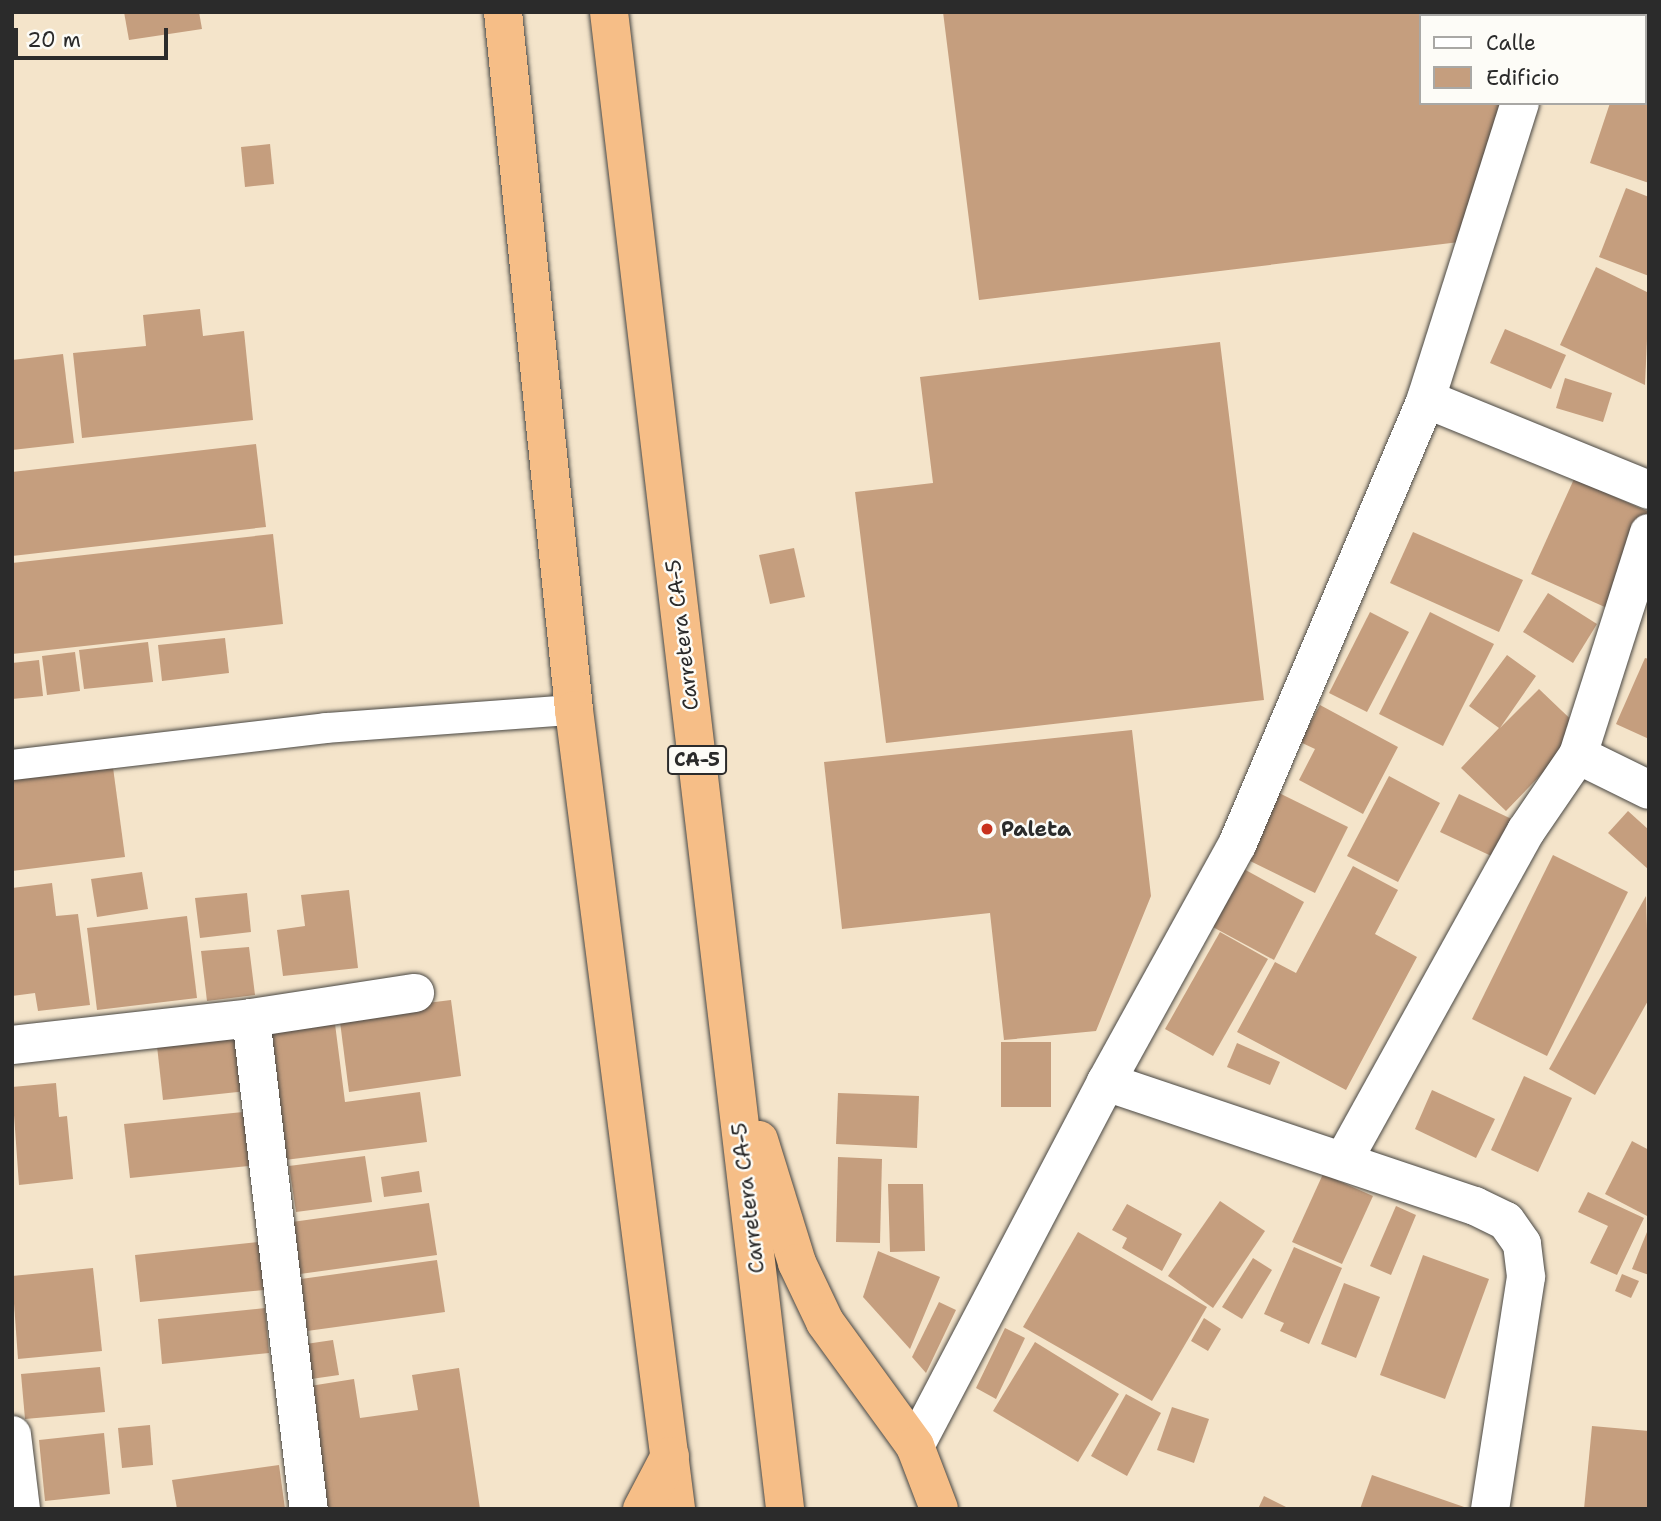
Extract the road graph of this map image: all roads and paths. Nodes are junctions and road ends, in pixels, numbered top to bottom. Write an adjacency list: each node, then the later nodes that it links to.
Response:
1 (503, 12): 7 (highway)
2 (609, 12): 14 (highway, Carretera CA-5 / CA-5)
3 (1519, 105): 4 (street)
4 (1426, 399): 5 (street); 15 (street)
5 (1649, 490)
6 (1649, 533): 8 (street)
7 (574, 710): 9 (lane); 19 (highway)
8 (1578, 755): 10 (street); 16 (street)
9 (12, 765)
10 (1649, 790)
11 (415, 993): 12 (street)
12 (251, 1018): 13 (street); 21 (street)
13 (12, 1045)
14 (733, 1062): 18 (highway); 24 (highway, Carretera CA-5 / CA-5)
15 (1106, 1082): 16 (street); 18 (street)
16 (1343, 1161): 26 (street)
17 (12, 1435): 20 (street)
18 (915, 1446): 25 (highway)
19 (670, 1456): 22 (highway); 23 (highway)
20 (21, 1509)
21 (309, 1509)
22 (642, 1509)
23 (676, 1509)
24 (785, 1509)
25 (939, 1509)
26 (1490, 1509)

